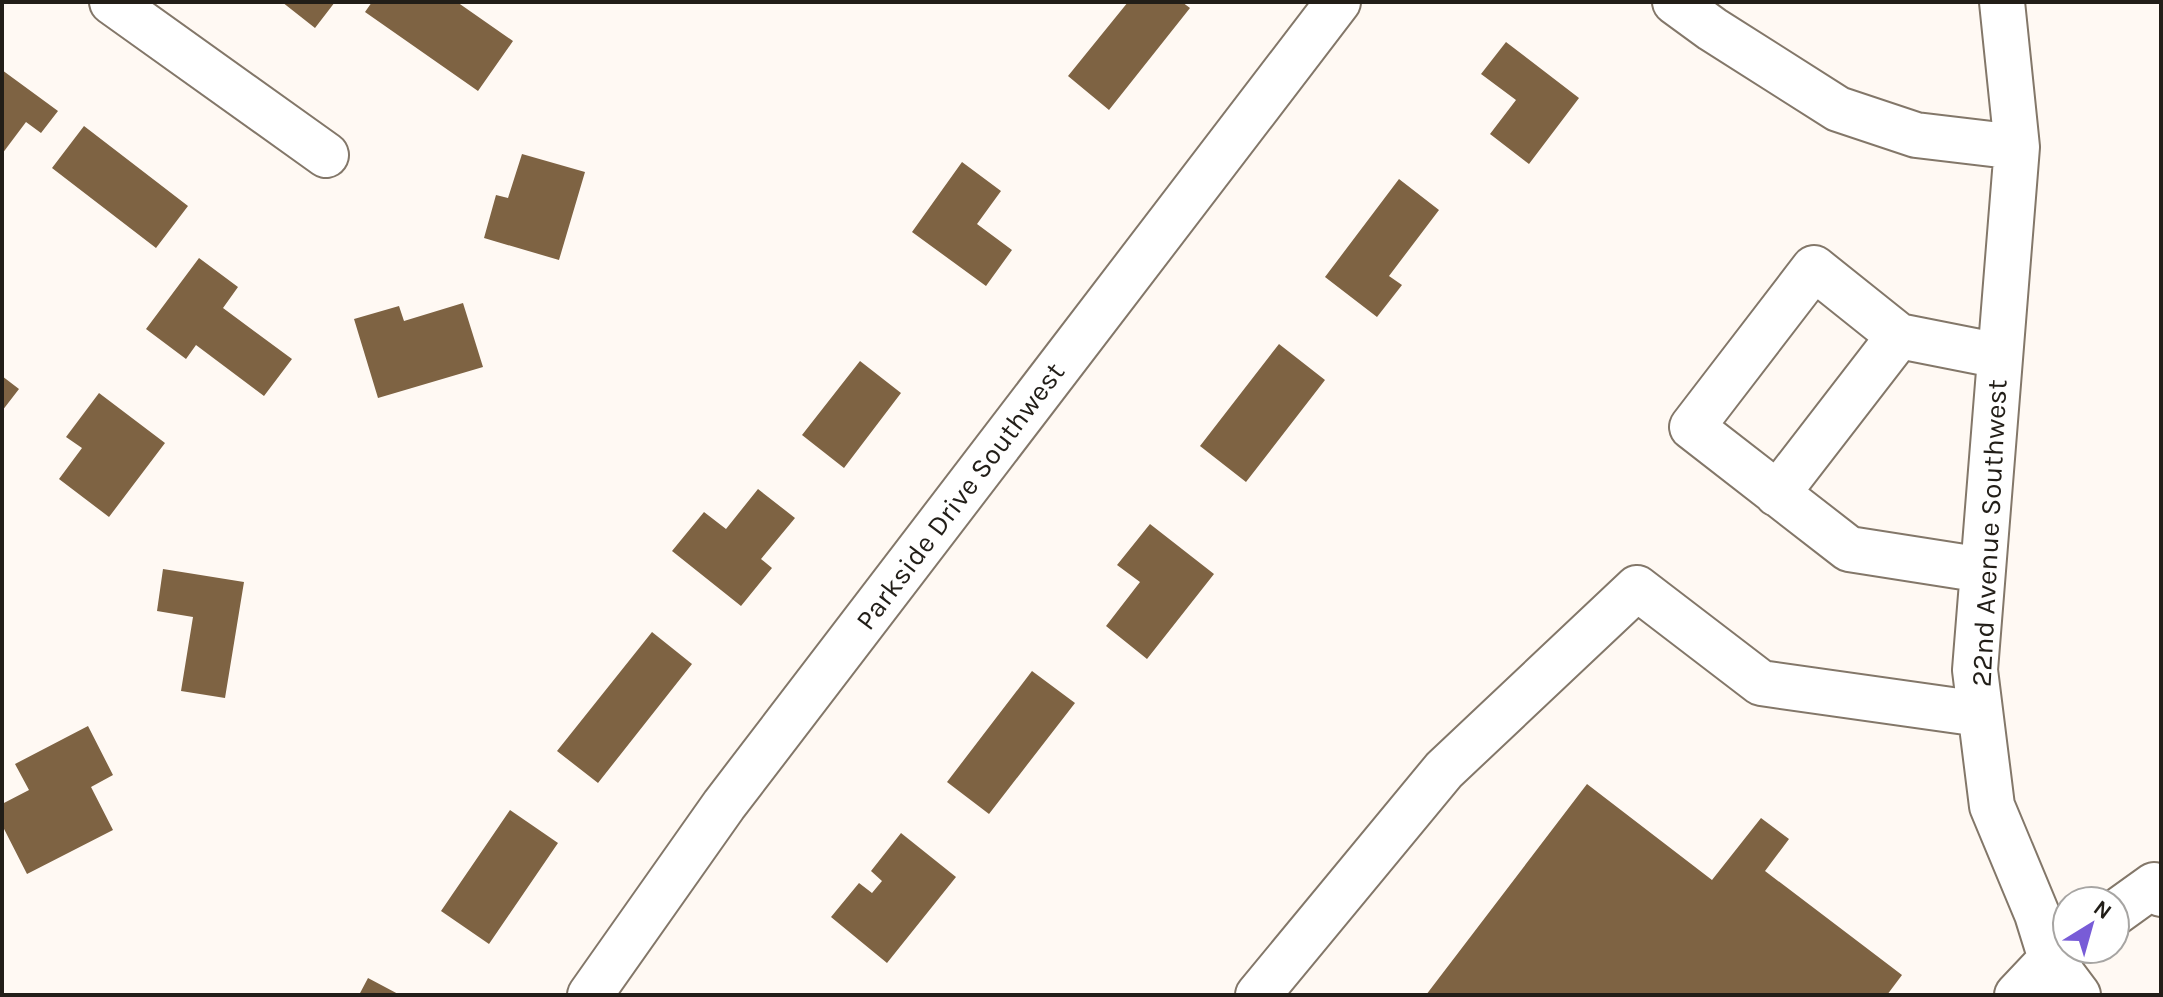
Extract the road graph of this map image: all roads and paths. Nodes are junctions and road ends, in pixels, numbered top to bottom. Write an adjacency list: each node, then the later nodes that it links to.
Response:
1 (112, 2): 6 (street)
2 (1338, 2): 17 (street, Parkside Drive Southwest)
3 (1675, 2): 5 (street)
4 (2002, 2): 5 (street, 22nd Avenue Southwest)
5 (2017, 147): 8 (street, 22nd Avenue Southwest)
6 (326, 155)
7 (1899, 336): 8 (street); 9 (street); 9 (street)
8 (2000, 356): 10 (street, 22nd Avenue Southwest)
9 (1777, 494): 10 (street)
10 (1983, 570): 11 (street, 22nd Avenue Southwest)
11 (1980, 714): 14 (street, 22nd Avenue Southwest); 18 (street)
12 (2161, 894): 13 (street)
13 (2131, 902)
14 (2051, 939)
15 (2051, 961): 19 (street)
16 (2064, 965): 20 (street, 22nd Avenue Southwest)
17 (590, 995)
18 (1258, 995)
19 (2017, 995)
20 (2078, 995)

